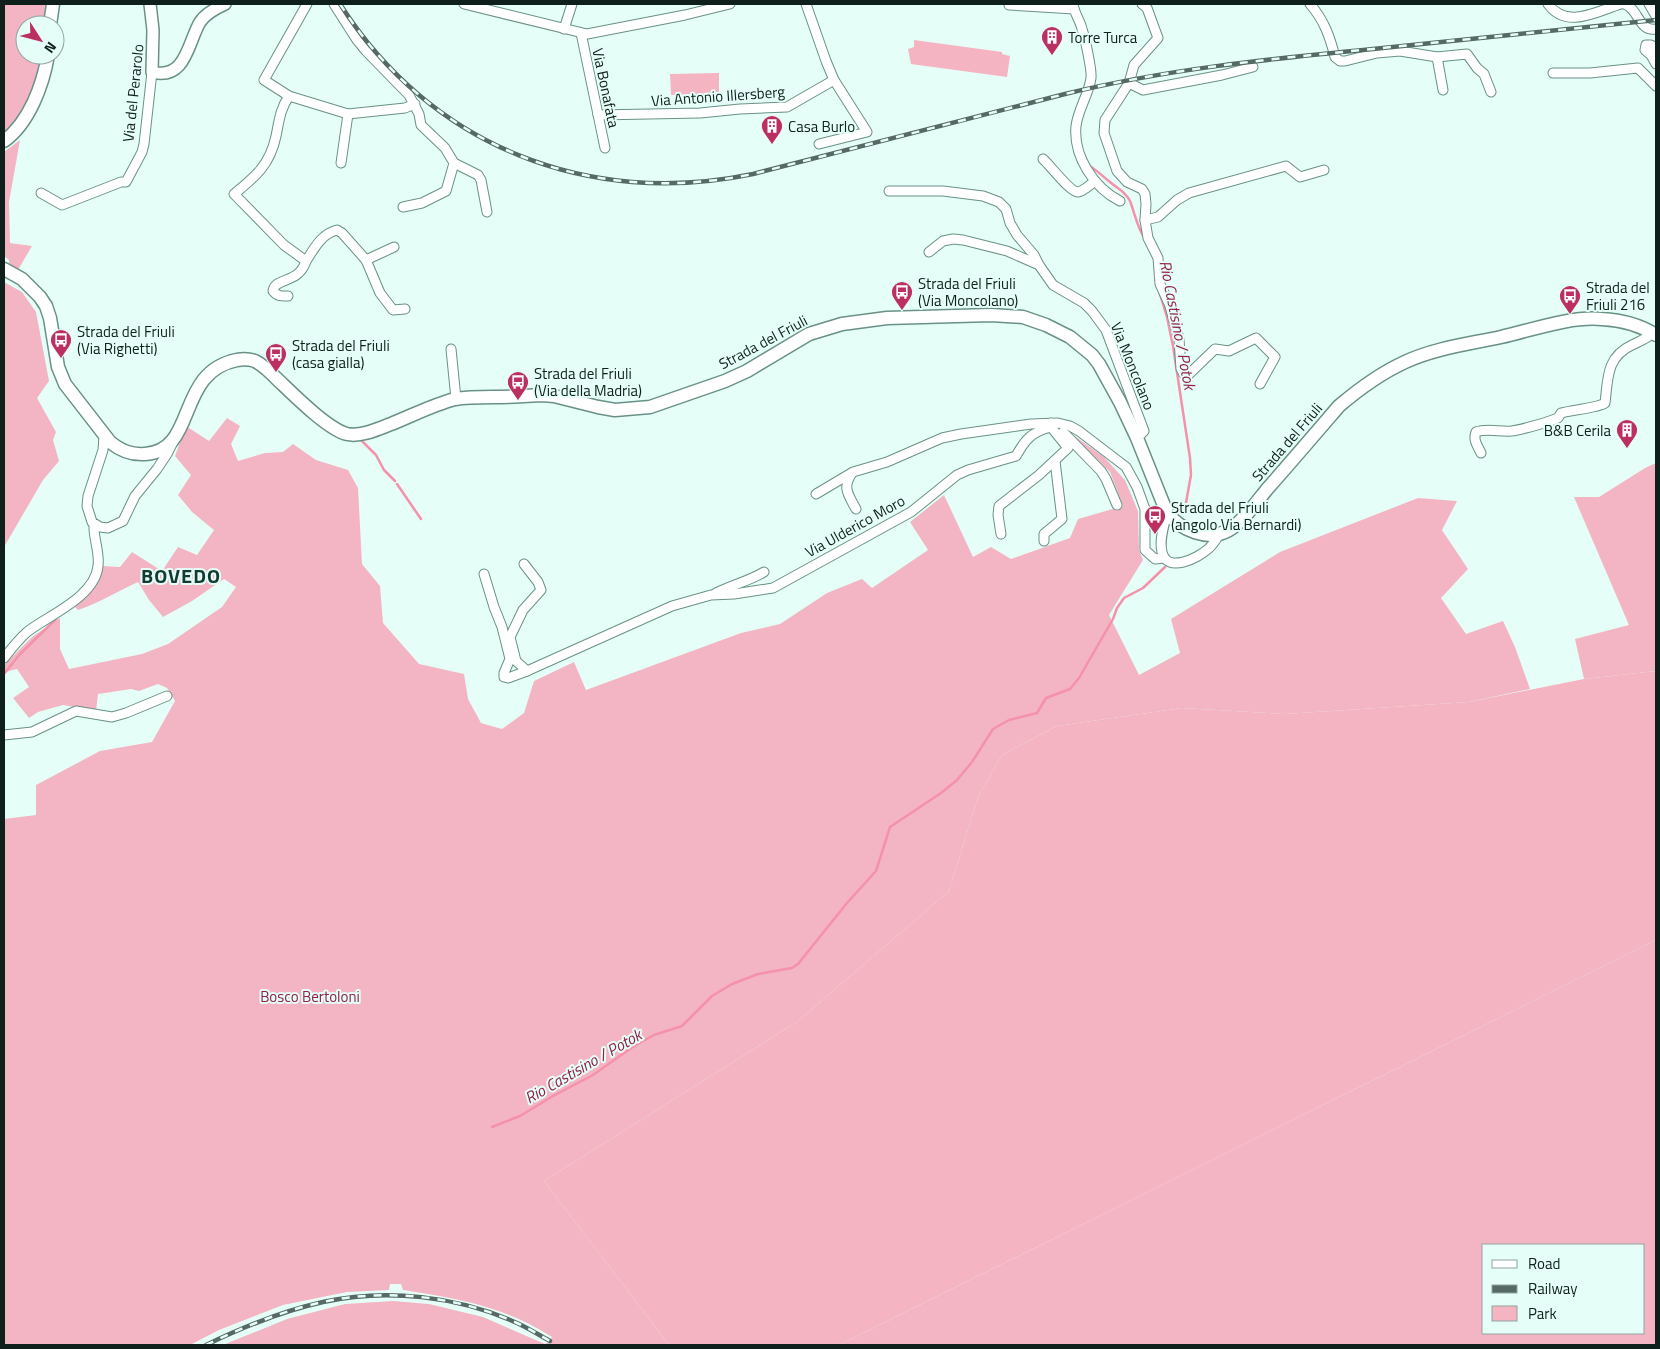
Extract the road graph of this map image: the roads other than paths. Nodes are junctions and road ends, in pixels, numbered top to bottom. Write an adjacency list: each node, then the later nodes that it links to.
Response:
1 (150, 4): 25 (street, Via del Perarolo)
2 (225, 4): 25 (street)
3 (307, 4): 32 (street)
4 (334, 4): 33 (street)
5 (464, 4): 17 (street)
6 (572, 4): 17 (street)
7 (730, 4): 19 (street)
8 (806, 4): 27 (street)
9 (1009, 4): 15 (street)
10 (1142, 4): 28 (street)
11 (1310, 4): 21 (street)
12 (1548, 4): 13 (street)
13 (1622, 4): 18 (street)
14 (1649, 4): 16 (street)
15 (1074, 6): 43 (street)
16 (1656, 16)
17 (564, 28): 19 (street)
18 (1656, 29)
19 (581, 33): 35 (street, Via Bonafata)
20 (1656, 48): 22 (street)
21 (1437, 57): 30 (street); 31 (street)
22 (1656, 64)
23 (46, 65): 36 (main road)
24 (1253, 66): 28 (street)
25 (152, 72): 45 (street, Via del Perarolo)
26 (1553, 73): 29 (street)
27 (834, 80): 35 (street, Via Antonio Illersberg); 37 (street)
28 (1129, 83): 49 (street)
29 (1656, 86)
30 (1443, 90)
31 (1491, 92)
32 (289, 96): 34 (street); 53 (street)
33 (415, 104): 34 (street); 41 (street)
34 (348, 114): 40 (street)
35 (598, 115): 38 (street, Via Bonafata)
36 (4, 141)
37 (819, 144)
38 (605, 148)
39 (1043, 158): 43 (street)
40 (341, 163)
41 (454, 163): 47 (street); 48 (street)
42 (1324, 170): 49 (street)
43 (1096, 181): 46 (street)
44 (890, 191): 54 (street, Via Moncolano)
45 (41, 193)
46 (1120, 201)
47 (403, 207)
48 (487, 212)
49 (1146, 220): 60 (street)
50 (394, 248): 52 (street)
51 (929, 252): 54 (street)
52 (366, 260): 53 (street); 57 (street)
53 (306, 261): 56 (street)
54 (1039, 265): 64 (street, Via Moncolano)
55 (4, 269): 63 (main road)
56 (288, 296)
57 (405, 309)
58 (1654, 334): 66 (street); 75 (main road, Strada del Friuli)
59 (451, 349): 61 (street)
60 (1260, 384)
61 (456, 399): 64 (main road, Strada del Friuli); 65 (main road, Strada del Friuli)
62 (1053, 424): 67 (street); 68 (street); 70 (street); 77 (street); 81 (street, Via Ulderico Moro)
63 (104, 436): 65 (main road); 73 (street)
64 (1137, 438): 72 (main road, Strada del Friuli)
65 (173, 441): 73 (street)
66 (1481, 453)
67 (1055, 461): 74 (street); 76 (street)
68 (853, 472): 69 (street); 71 (street, Via Ulderico Moro)
69 (816, 494)
70 (1117, 505)
71 (856, 509)
72 (1167, 513): 75 (main road, Strada del Friuli); 77 (street)
73 (94, 524): 82 (street)
74 (1002, 534)
75 (1220, 534): 77 (street)
76 (1044, 542)
77 (1164, 558)
78 (524, 564): 83 (street)
79 (764, 572): 81 (street, Via Ulderico Moro)
80 (484, 574): 83 (street, Via Ulderico Moro)
81 (711, 595): 83 (street, Via Ulderico Moro)
82 (4, 658)
83 (527, 671)
84 (167, 696): 85 (street)
85 (4, 735)

